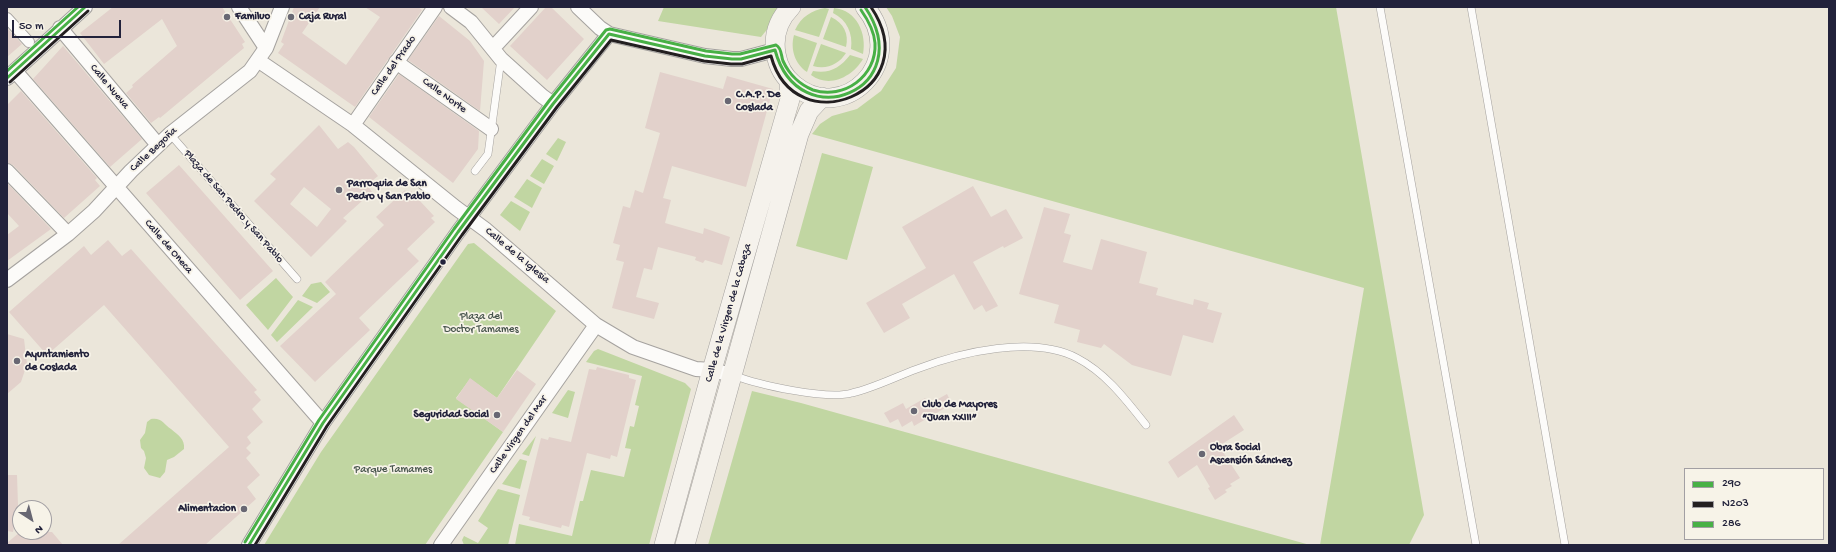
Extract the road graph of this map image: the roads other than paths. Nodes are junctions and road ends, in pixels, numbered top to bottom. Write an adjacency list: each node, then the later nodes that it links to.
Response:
1 (85, 7): 13 (street)
2 (239, 7): 16 (street)
3 (282, 7): 16 (street, Calle Begoña)
4 (436, 7): 20 (street, Calle del Prado)
5 (451, 7): 18 (street)
6 (531, 7): 18 (street)
7 (578, 7): 14 (street)
8 (791, 7): 17 (main road)
9 (866, 7): 23 (main road)
10 (1380, 7): 45 (lane)
11 (1471, 7): 46 (lane)
12 (7, 18): 15 (street)
13 (60, 28): 21 (street); 28 (street, Calle Nueva)
14 (609, 34): 17 (street); 24 (street)
15 (29, 42)
16 (266, 48): 19 (street, Calle Begoña)
17 (775, 50): 22 (main road)
18 (497, 53): 24 (street); 26 (lane)
19 (259, 61): 25 (street, Calle de la Iglesia); 27 (street, Calle Begoña)
20 (396, 62): 25 (street, Calle del Prado); 26 (street, Calle Norte)
21 (11, 74): 31 (street, Calle de Oneca)
22 (789, 81): 23 (main road); 37 (main road, Calle de la Virgen de la Cabeza)
23 (822, 97): 38 (main road, Calle de la Virgen de la Cabeza)
24 (553, 104): 32 (street)
25 (353, 125): 32 (street, Calle de la Iglesia)
26 (491, 129): 30 (lane)
27 (170, 134): 28 (street, Calle Begoña); 34 (lane, Plaza de San Pedro y San Pablo)
28 (158, 145): 31 (street, Calle Begoña)
29 (7, 171): 33 (street)
30 (475, 171)
31 (116, 188): 33 (street, Calle Begoña); 39 (street, Calle de Oneca)
32 (468, 218): 36 (street, Calle de la Iglesia); 39 (street)
33 (68, 234): 35 (street, Calle Begoña)
34 (297, 279)
35 (7, 280)
36 (596, 325): 37 (street, Calle de la Iglesia); 42 (street, Calle Virgen del Mar)
37 (712, 370): 38 (street, Calle de la Iglesia); 43 (main road, Calle de la Virgen de la Cabeza)
38 (732, 375): 40 (lane); 44 (main road, Calle de la Virgen de la Cabeza)
39 (323, 423): 41 (street)
40 (1146, 425)
41 (249, 545)
42 (441, 545)
43 (664, 545)
44 (685, 545)
45 (1476, 545)
46 (1565, 545)

